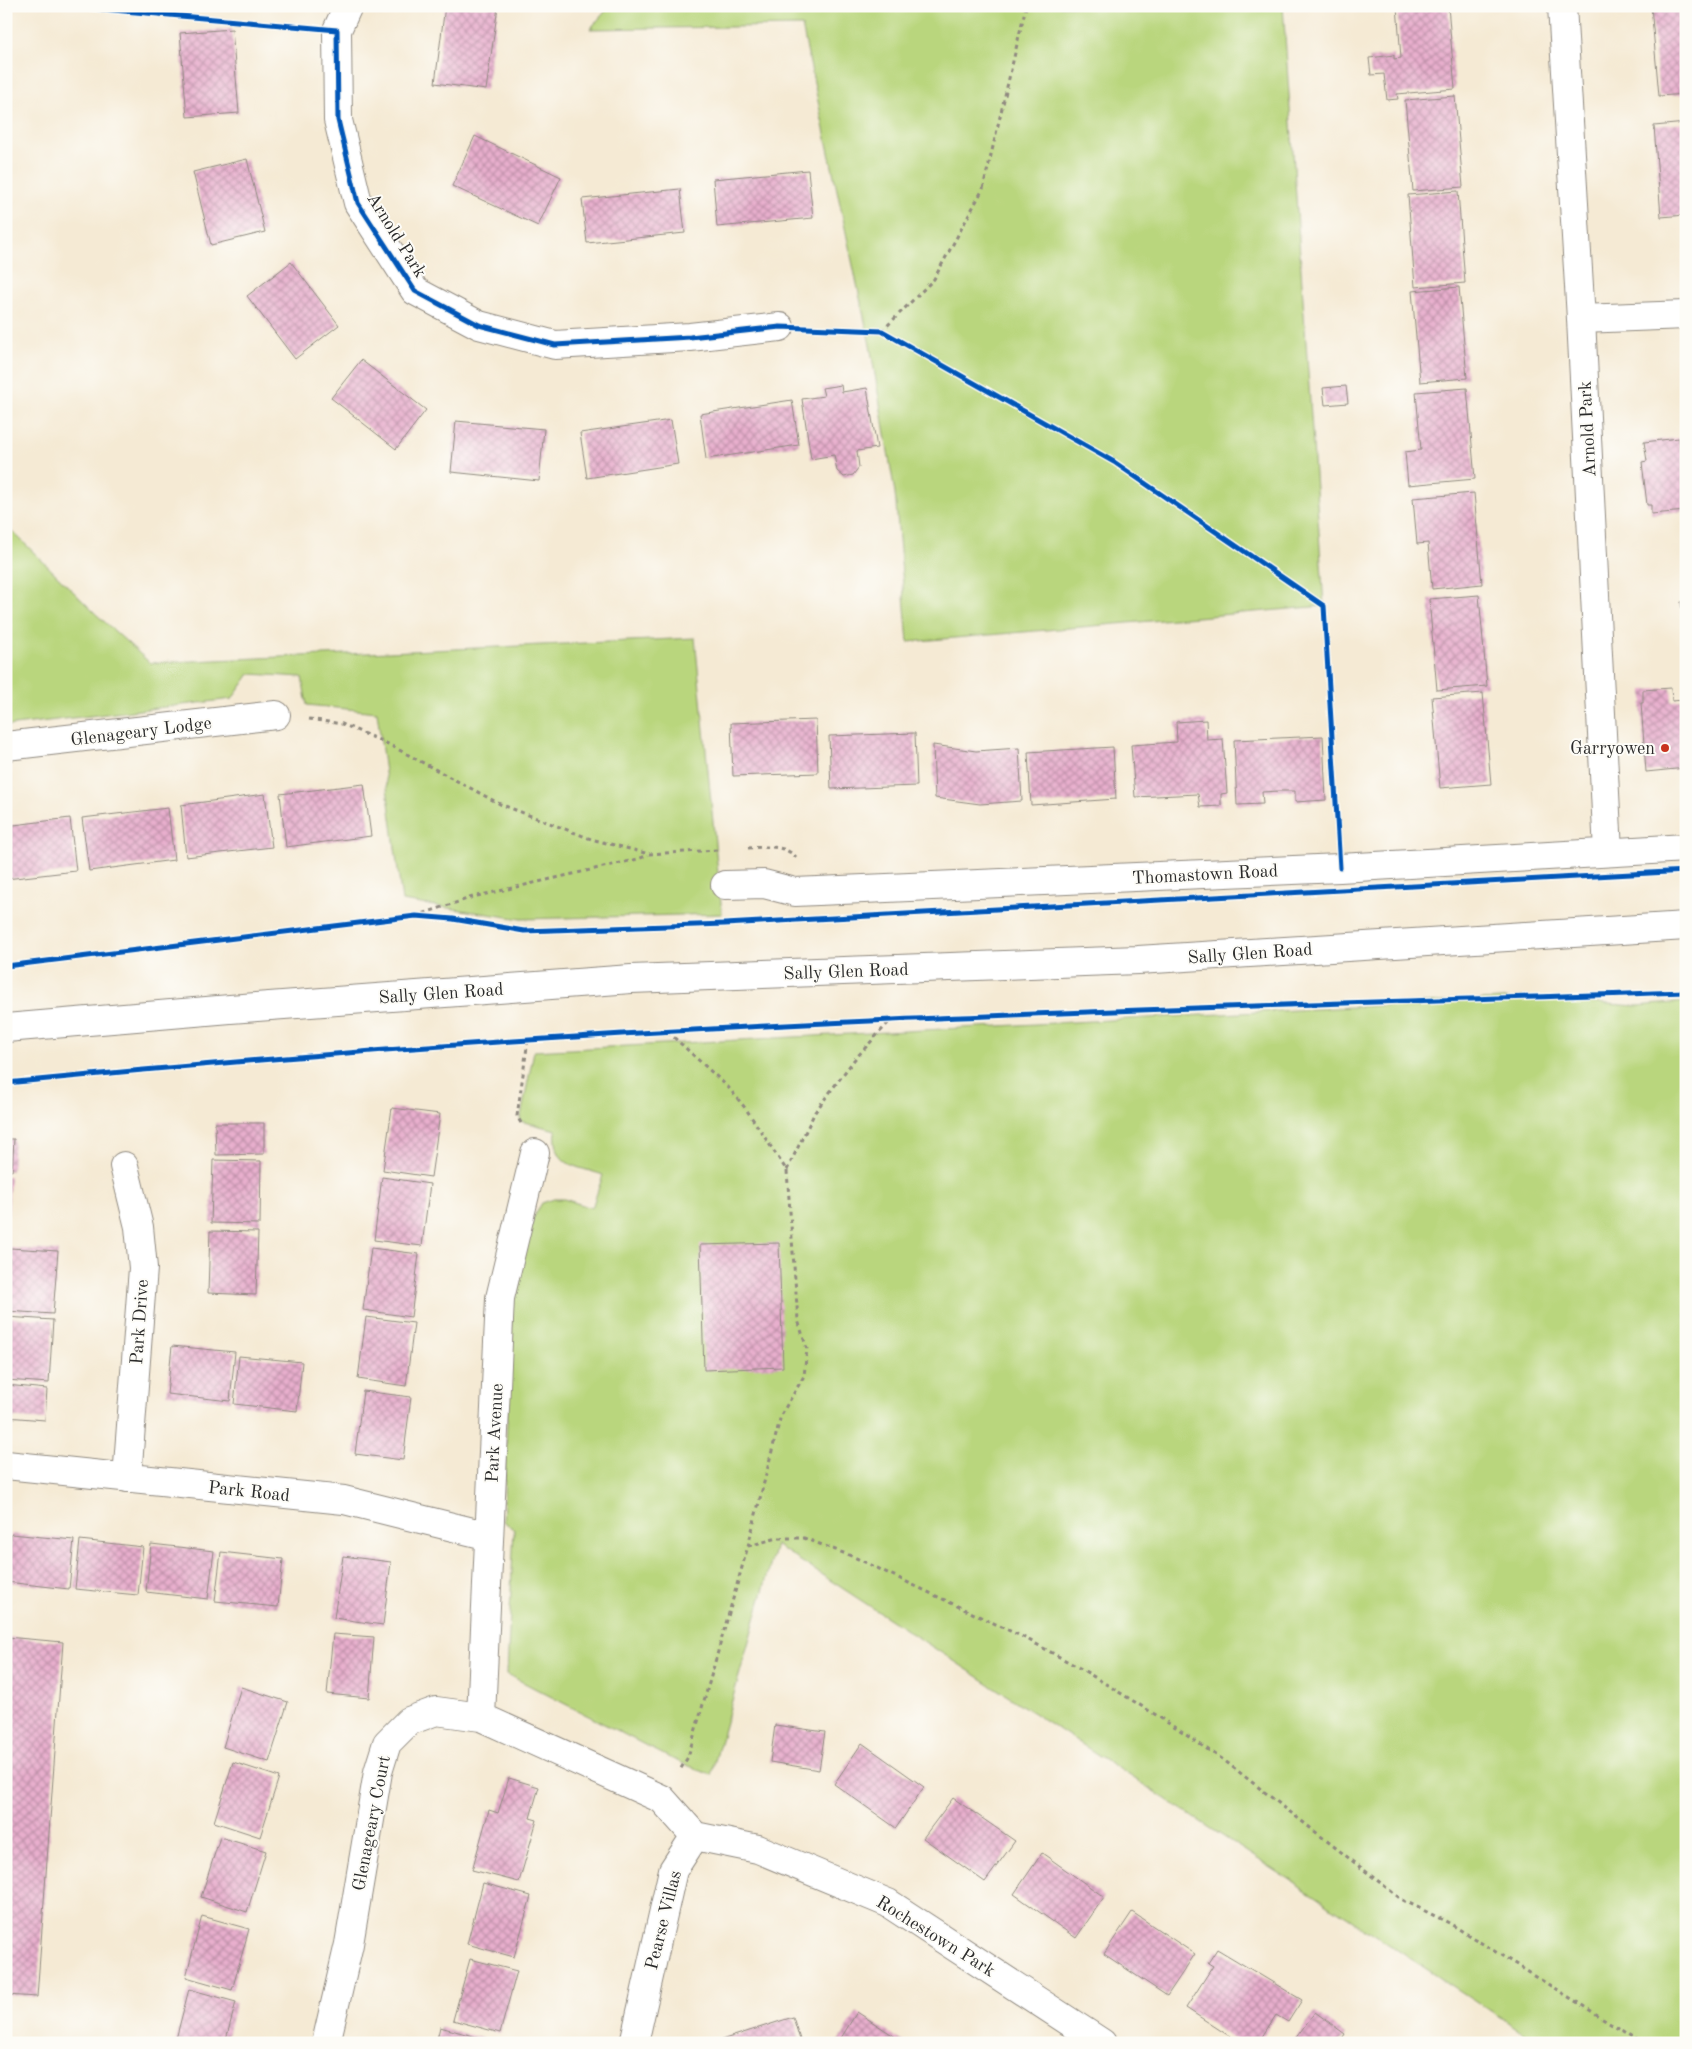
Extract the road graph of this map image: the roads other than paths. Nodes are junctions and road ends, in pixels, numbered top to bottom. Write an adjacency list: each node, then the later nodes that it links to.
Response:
1 (1562, 6): 4 (street, Arnold Park)
2 (342, 18): 5 (street, Arnold Park)
3 (1686, 315): 4 (street)
4 (1581, 319): 9 (street, Arnold Park)
5 (780, 326)
6 (276, 715): 7 (street, Glenageary Lodge)
7 (6, 746)
8 (1686, 848): 9 (street, Thomastown Road)
9 (1608, 852): 10 (street, Thomastown Road)
10 (725, 885)
11 (1686, 926): 12 (street, Sally Glen Road)
12 (6, 1028)
13 (535, 1153): 17 (street, Park Avenue)
14 (124, 1166): 16 (street, Park Drive)
15 (6, 1465): 16 (street, Park Road)
16 (127, 1478): 17 (street, Park Road)
17 (489, 1536): 18 (street, Park Avenue)
18 (481, 1717): 19 (street, Glenageary Court); 20 (street, Glenageary Court)
19 (695, 1836): 21 (street, Pearse Villas); 22 (street, Rochestown Park)
20 (326, 2043)
21 (634, 2043)
22 (1102, 2043)

